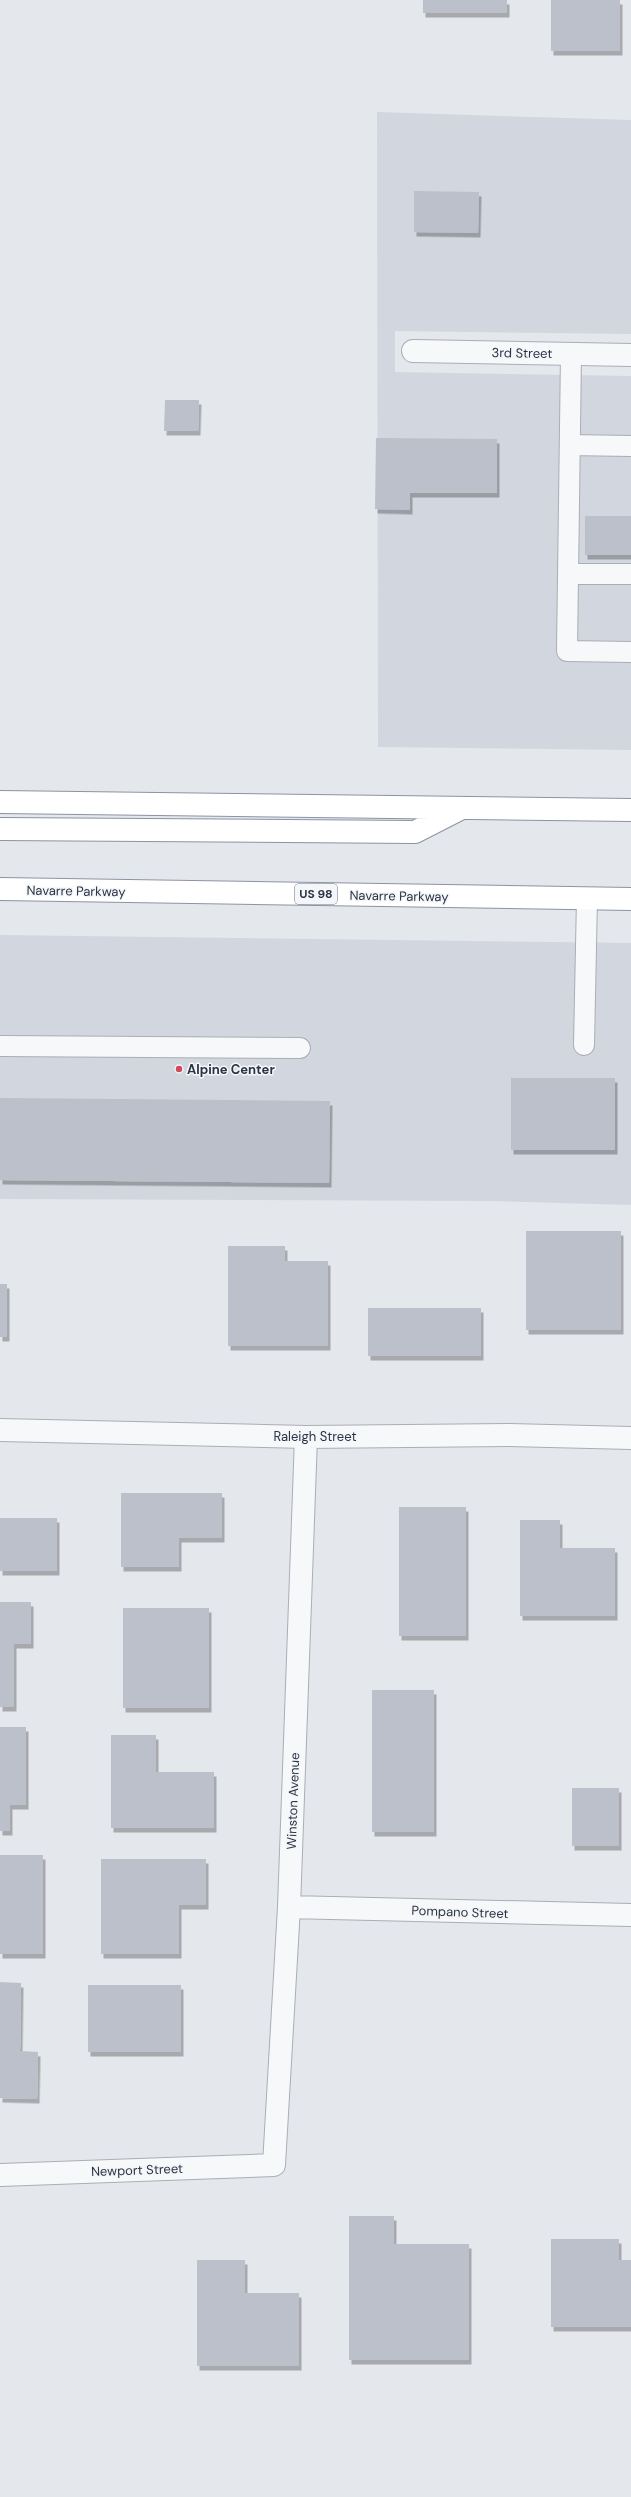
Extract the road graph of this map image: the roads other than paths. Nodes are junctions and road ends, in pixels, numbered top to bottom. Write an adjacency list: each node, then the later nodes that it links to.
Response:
1 (413, 351): 2 (street, 3rd Street)
2 (571, 354): 3 (street, 3rd Street); 4 (lane)
3 (631, 355)
4 (570, 445): 5 (lane); 6 (lane)
5 (631, 446)
6 (568, 574): 7 (lane); 8 (lane)
7 (631, 574)
8 (631, 652)
9 (0, 802): 10 (highway)
10 (463, 807): 11 (highway); 12 (highway)
11 (631, 810)
12 (0, 828)
13 (0, 889): 14 (highway, Navarre Parkway / US 98)
14 (587, 898): 15 (highway, Navarre Parkway / US 98); 16 (lane)
15 (631, 899)
16 (584, 1045)
17 (0, 1046): 18 (lane)
18 (300, 1048)
19 (0, 1430): 20 (street, Raleigh Street)
20 (306, 1437): 21 (street, Raleigh Street); 22 (street, Winston Avenue)
21 (631, 1438)
22 (289, 1907): 23 (street, Pompano Street); 24 (street, Winston Avenue)
23 (631, 1914)
24 (274, 2165): 25 (street, Newport Street)
25 (0, 2175)

